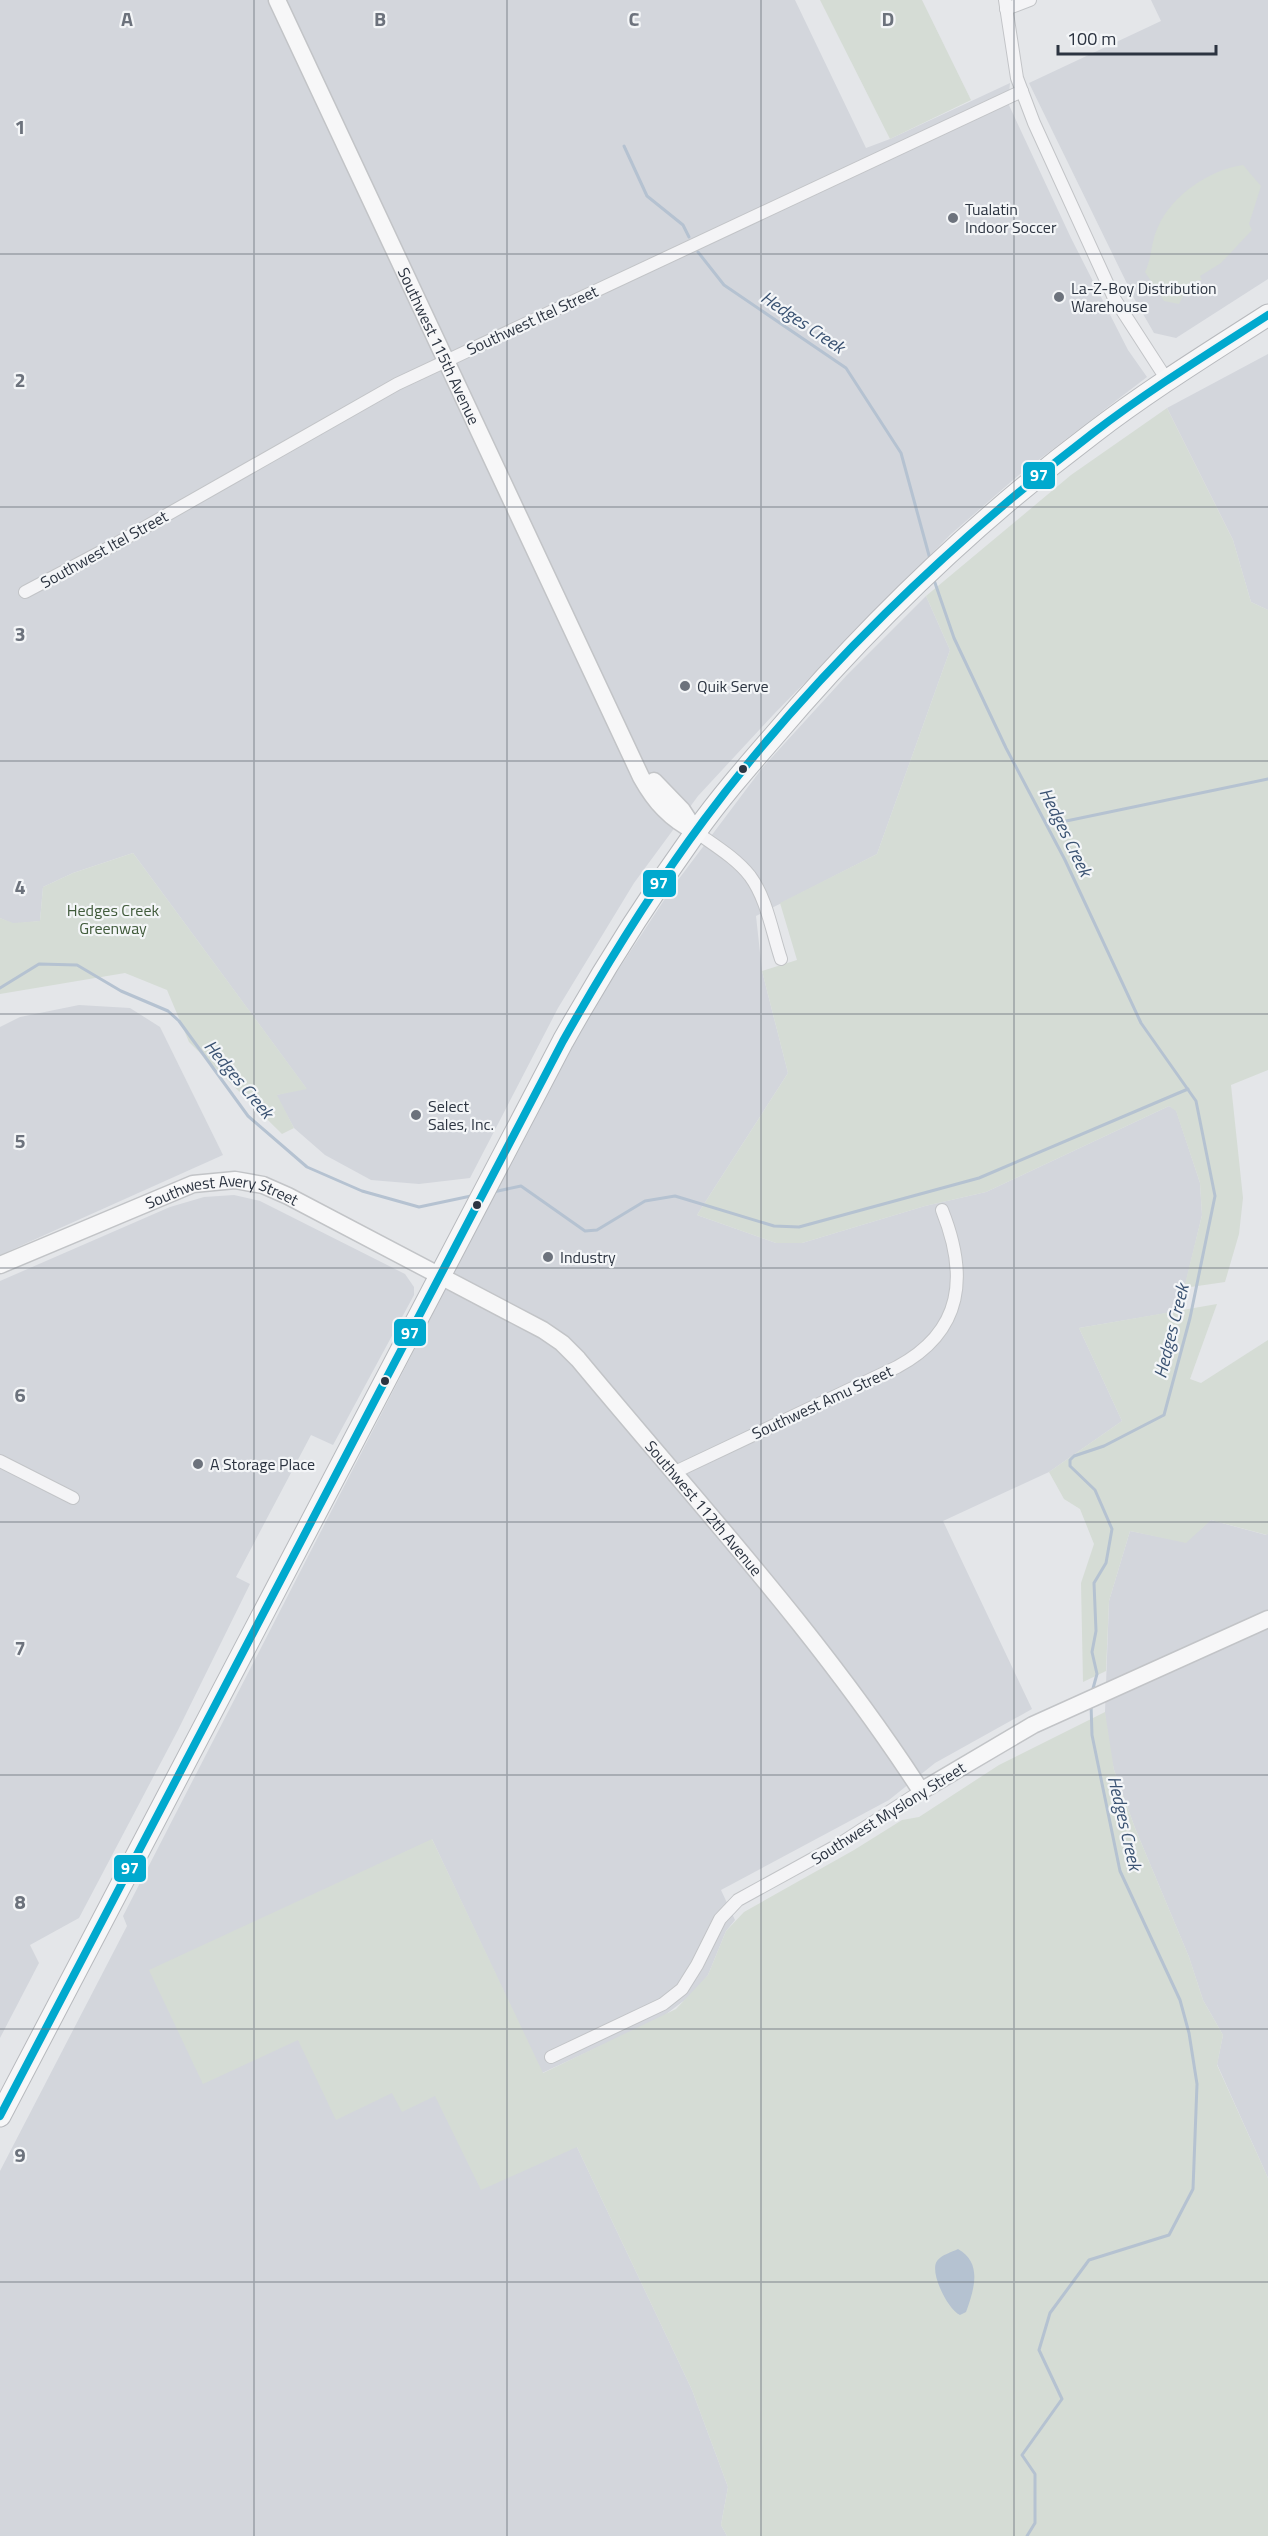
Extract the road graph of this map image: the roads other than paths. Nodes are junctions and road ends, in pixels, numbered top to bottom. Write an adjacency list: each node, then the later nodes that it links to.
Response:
1 (277, 0): 6 (street, Southwest 115th Avenue)
2 (1030, 0): 3 (street)
3 (1005, 4): 4 (street)
4 (1022, 90): 6 (street, Southwest Itel Street); 7 (street)
5 (1268, 315): 7 (highway)
6 (445, 361): 8 (street, Southwest Itel Street); 9 (street, Southwest 115th Avenue)
7 (1167, 380): 9 (highway)
8 (25, 592)
9 (696, 832): 10 (street, Southwest 115th Avenue); 13 (highway)
10 (781, 959)
11 (942, 1210): 15 (street, Southwest Amu Street)
12 (0, 1265): 13 (street, Southwest Avery Street)
13 (439, 1276): 15 (street, Southwest 112th Avenue); 20 (highway)
14 (0, 1461): 16 (street)
15 (673, 1473): 18 (street, Southwest 112th Avenue)
16 (72, 1498)
17 (1268, 1619): 18 (street, Southwest Myslony Street)
18 (921, 1791): 19 (street, Southwest Myslony Street)
19 (551, 2057)
20 (0, 2116)

